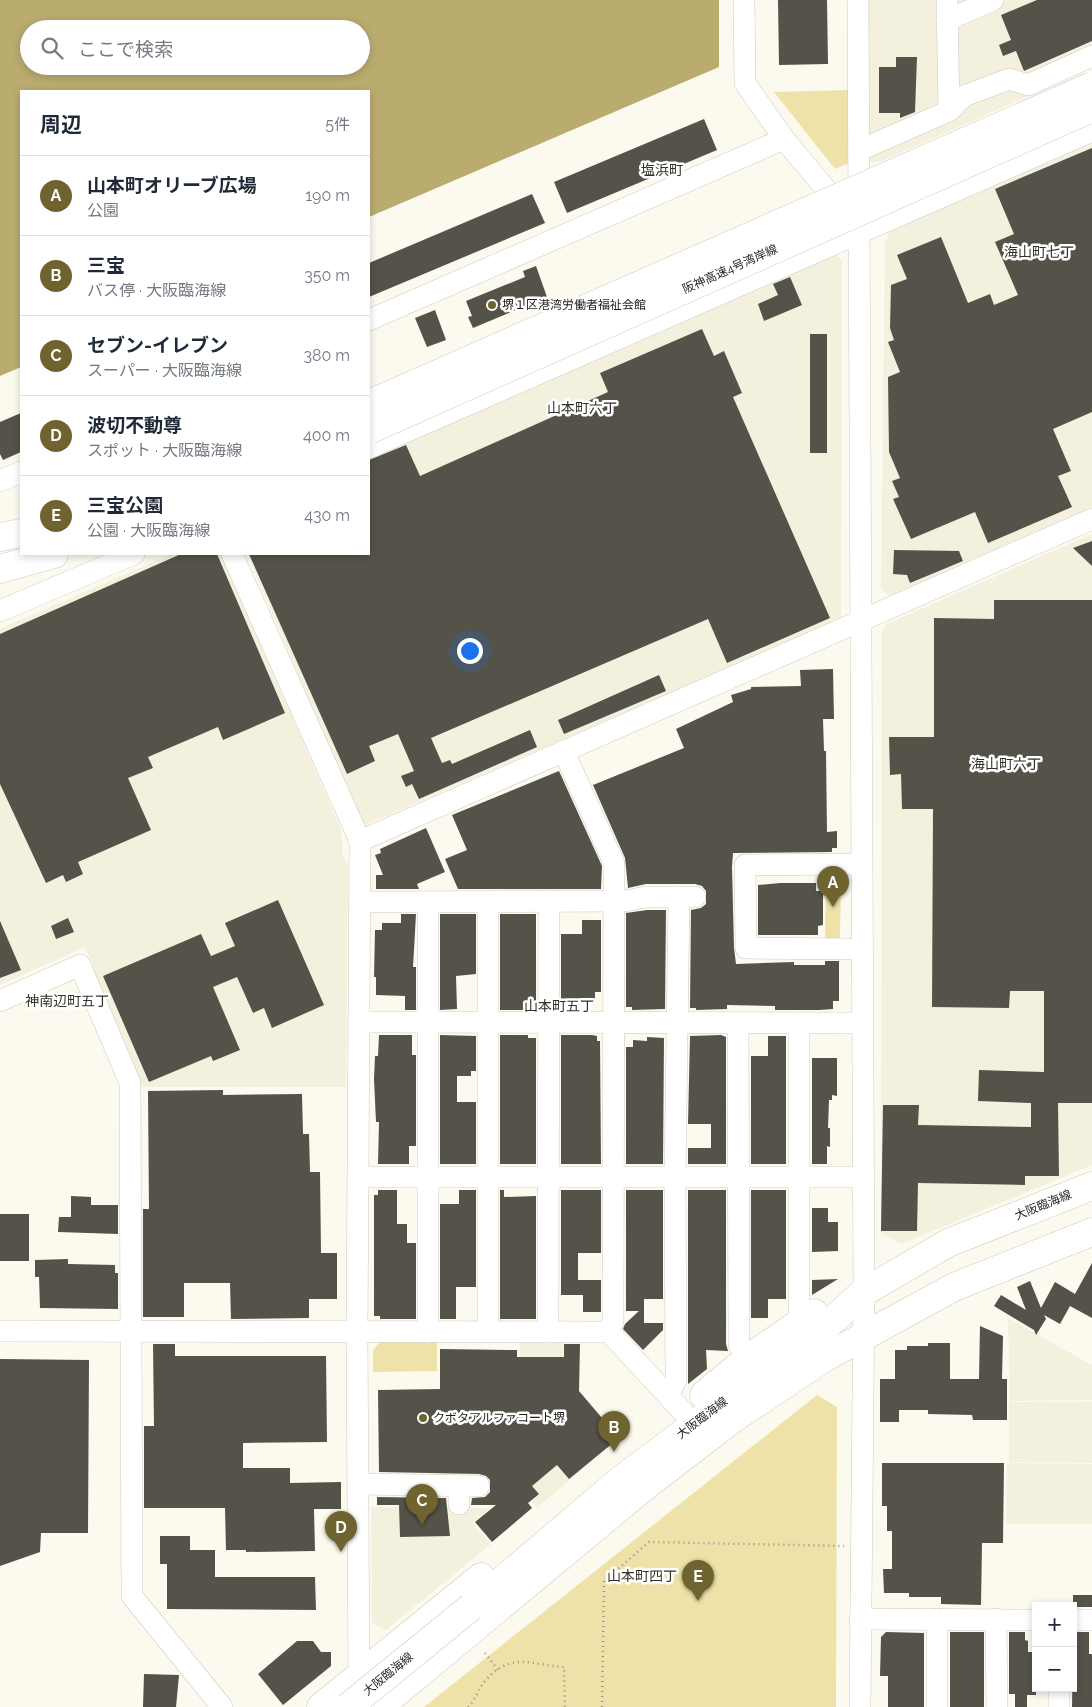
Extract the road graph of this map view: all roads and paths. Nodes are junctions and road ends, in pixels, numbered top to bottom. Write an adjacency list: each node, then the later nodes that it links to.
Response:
1 (744, 0): 10 (street)
2 (858, 0): 11 (street)
3 (993, 0): 4 (street)
4 (947, 10): 8 (street)
5 (1092, 56): 8 (street)
6 (1092, 86): 14 (main road, 阪神高速4号湾岸線, bridge)
7 (1092, 108): 15 (main road, 阪神高速4号湾岸線, bridge)
8 (949, 111): 11 (street)
9 (1092, 131): 12 (street)
10 (784, 139): 12 (street); 13 (street)
11 (860, 150): 12 (street)
12 (861, 231): 16 (street); 27 (street)
13 (370, 320)
14 (370, 404)
15 (370, 430)
16 (370, 448)
17 (20, 472): 18 (street)
18 (0, 481)
19 (1092, 519): 27 (street)
20 (20, 533): 21 (main road)
21 (0, 537)
22 (50, 555): 25 (main road)
23 (132, 555): 26 (street)
24 (232, 555): 29 (street)
25 (0, 569)
26 (0, 611)
27 (860, 620): 28 (street); 30 (street)
28 (564, 752): 29 (street); 31 (street)
29 (360, 841): 32 (street)
30 (861, 864): 36 (street); 36 (street)
31 (613, 901): 35 (street); 42 (street); 43 (street)
32 (360, 902): 33 (street); 40 (street)
33 (428, 902): 34 (street); 38 (street)
34 (488, 902): 35 (street); 41 (street)
35 (549, 902): 39 (street)
36 (862, 949): 46 (street)
37 (0, 1001): 61 (street)
38 (428, 1021): 40 (street); 41 (street); 48 (street)
39 (548, 1021): 41 (street); 42 (street); 50 (street)
40 (360, 1022): 47 (street)
41 (488, 1022): 49 (street)
42 (612, 1022): 43 (street); 53 (street)
43 (677, 1023): 44 (street); 54 (street)
44 (738, 1023): 45 (street); 55 (street)
45 (799, 1023): 46 (street); 51 (street)
46 (861, 1024): 52 (street)
47 (359, 1176): 48 (street); 62 (street)
48 (428, 1176): 49 (street); 63 (street)
49 (489, 1177): 50 (street); 64 (street)
50 (548, 1177): 53 (street); 65 (street)
51 (799, 1177): 52 (street); 55 (street); 59 (street)
52 (863, 1177): 58 (street)
53 (612, 1178): 54 (street); 66 (street)
54 (676, 1178): 55 (street); 70 (street)
55 (737, 1178): 68 (street)
56 (1092, 1186): 58 (main road, 大阪臨海線)
57 (1092, 1232): 67 (main road, 大阪臨海線)
58 (864, 1292): 59 (main road); 67 (street); 74 (main road, 大阪臨海線)
59 (802, 1321): 68 (main road)
60 (0, 1331): 61 (street)
61 (131, 1331): 62 (street); 85 (street)
62 (357, 1332): 63 (street); 71 (street)
63 (428, 1332): 64 (street)
64 (488, 1332): 65 (street)
65 (548, 1332): 66 (street)
66 (609, 1332): 70 (street)
67 (863, 1336): 69 (main road, 大阪臨海線); 75 (street)
68 (746, 1360): 70 (main road)
69 (800, 1374): 74 (main road, 大阪臨海線); 90 (main road)
70 (676, 1403): 83 (main road)
71 (360, 1484): 72 (street); 83 (street)
72 (466, 1492)
73 (844, 1546): 93 (path)
74 (477, 1614): 87 (main road, 大阪臨海線, bridge); 89 (main road, 大阪臨海線)
75 (860, 1619): 76 (street); 94 (street)
76 (937, 1619): 77 (street); 95 (street)
77 (996, 1620): 78 (street); 96 (street)
78 (1032, 1620)
79 (1077, 1620): 80 (street)
80 (1092, 1620)
81 (485, 1653): 82 (path)
82 (498, 1670): 91 (path); 92 (path)
83 (360, 1674): 86 (main road); 88 (street)
84 (1059, 1692): 97 (street)
85 (222, 1707)
86 (321, 1707)
87 (348, 1707)
88 (357, 1707)
89 (378, 1707)
90 (404, 1707)
91 (468, 1707)
92 (565, 1707)
93 (602, 1707)
94 (860, 1707)
95 (937, 1707)
96 (997, 1707)
97 (1059, 1707)

